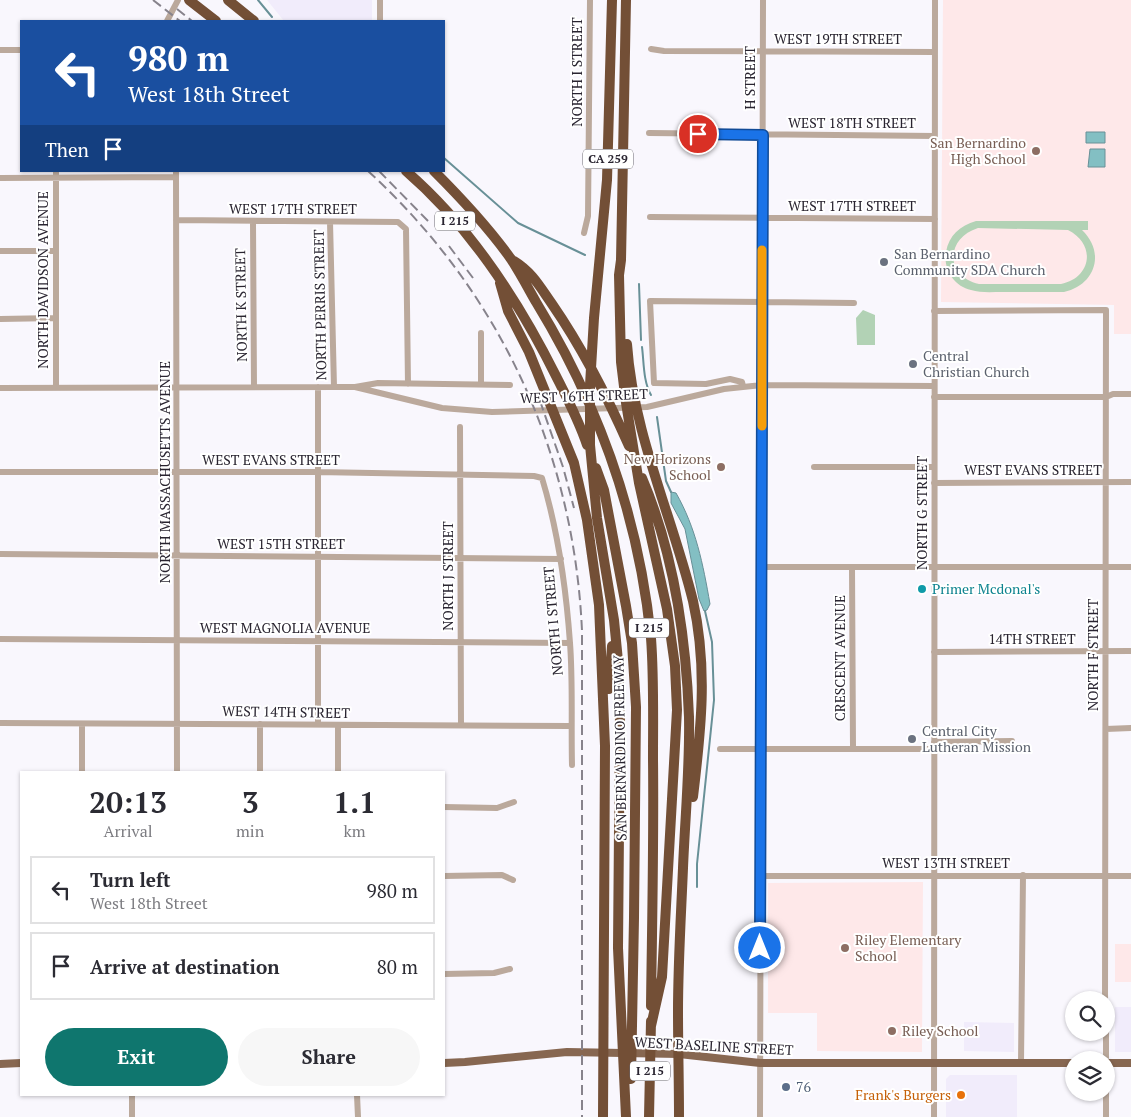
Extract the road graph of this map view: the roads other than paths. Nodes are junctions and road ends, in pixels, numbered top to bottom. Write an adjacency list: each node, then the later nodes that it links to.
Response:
1 (178, 0): 10 (street)
2 (189, 0): 11 (highway)
3 (228, 0): 12 (highway)
4 (380, 0): 13 (street)
5 (590, 0): 33 (street, NORTH I STREET)
6 (612, 0): 82 (highway, CA 259)
7 (763, 0): 17 (street, H STREET)
8 (935, 0): 18 (street, NORTH G STREET)
9 (626, 3): 37 (highway, CA 259)
10 (168, 20)
11 (215, 20)
12 (253, 20)
13 (380, 20)
14 (650, 49): 17 (street, WEST 19TH STREET)
15 (0, 50): 16 (street)
16 (20, 50)
17 (763, 51): 18 (street, WEST 19TH STREET); 20 (street, H STREET)
18 (935, 52): 21 (street, NORTH G STREET)
19 (649, 134): 20 (street, WEST 18TH STREET)
20 (763, 135): 21 (street, WEST 18TH STREET); 28 (street, H STREET)
21 (935, 136): 29 (street, NORTH G STREET)
22 (407, 172): 38 (highway, SAN BERNARDINO FREEWAY / I 215)
23 (435, 172): 36 (highway, I 215)
24 (56, 174): 25 (street); 26 (street); 35 (street, NORTH DAVIDSON AVENUE)
25 (176, 174): 30 (street, NORTH MASSACHUSETTS AVENUE)
26 (0, 178)
27 (650, 217): 28 (street, WEST 17TH STREET)
28 (762, 218): 29 (street, WEST 17TH STREET); 39 (street, H STREET)
29 (934, 219): 41 (street, NORTH G STREET)
30 (176, 220): 31 (street, WEST 17TH STREET); 49 (street, NORTH MASSACHUSETTS AVENUE)
31 (253, 222): 32 (street, WEST 17TH STREET); 57 (street, NORTH K STREET)
32 (330, 222): 45 (street, WEST 17TH STREET); 53 (street, NORTH PERRIS STREET)
33 (584, 233)
34 (0, 251): 35 (street)
35 (56, 251): 43 (street, NORTH DAVIDSON AVENUE)
36 (511, 259): 114 (highway); 125 (highway, I 215)
37 (621, 260): 114 (highway); 125 (highway)
38 (498, 276): 103 (highway); 143 (highway, SAN BERNARDINO FREEWAY / I 215)
39 (762, 301): 40 (street); 48 (street, H STREET); 50 (street)
40 (854, 303)
41 (934, 310): 51 (street, NORTH G STREET); 60 (street, NORTH F STREET)
42 (0, 318): 43 (street)
43 (56, 318): 56 (street, NORTH DAVIDSON AVENUE)
44 (481, 333): 46 (street)
45 (408, 384): 46 (street, WEST 16TH STREET); 54 (street, WEST 16TH STREET)
46 (482, 384): 47 (street, WEST 16TH STREET)
47 (510, 385)
48 (762, 385): 50 (street, WEST 16TH STREET); 51 (street, WEST 16TH STREET); 79 (street, H STREET)
49 (177, 386): 56 (street, WEST 16TH STREET); 57 (street, WEST 16TH STREET); 65 (street, NORTH MASSACHUSETTS AVENUE)
50 (743, 386): 54 (street, WEST 16TH STREET)
51 (934, 386): 59 (street, NORTH G STREET)
52 (318, 387): 53 (street, WEST 16TH STREET); 57 (street, WEST 16TH STREET); 66 (street, NORTH PERRIS STREET)
53 (334, 387): 54 (street, WEST 16TH STREET)
54 (355, 387)
55 (0, 388): 56 (street, WEST 16TH STREET)
56 (56, 388)
57 (254, 388)
58 (1131, 394): 60 (street)
59 (934, 397): 60 (street); 63 (street, NORTH G STREET)
60 (1106, 397): 69 (street, NORTH F STREET)
61 (460, 427): 67 (street, NORTH J STREET)
62 (814, 467): 63 (street)
63 (934, 467): 71 (street, NORTH G STREET)
64 (0, 472): 65 (street, WEST EVANS STREET)
65 (177, 472): 66 (street, WEST EVANS STREET); 73 (street, NORTH MASSACHUSETTS AVENUE)
66 (317, 472): 67 (street, WEST EVANS STREET); 74 (street, NORTH PERRIS STREET)
67 (460, 474): 68 (street, WEST EVANS STREET); 75 (street, NORTH J STREET)
68 (542, 478): 76 (street, NORTH I STREET)
69 (1106, 482): 70 (street, WEST EVANS STREET); 71 (street, WEST EVANS STREET); 80 (street, NORTH F STREET)
70 (1131, 482)
71 (934, 483): 78 (street, NORTH G STREET)
72 (0, 554): 73 (street, WEST 15TH STREET)
73 (177, 556): 74 (street, WEST 15TH STREET); 84 (street, NORTH MASSACHUSETTS AVENUE)
74 (317, 556): 75 (street, WEST 15TH STREET); 85 (street, NORTH PERRIS STREET)
75 (460, 558): 76 (street, WEST 15TH STREET); 86 (street, NORTH J STREET)
76 (561, 559): 87 (street, NORTH I STREET)
77 (852, 566): 78 (street); 79 (street); 106 (street, CRESCENT AVENUE)
78 (934, 566): 80 (street); 90 (street, NORTH G STREET)
79 (761, 567): 105 (street, H STREET)
80 (1106, 567): 81 (street); 88 (street, NORTH F STREET)
81 (1131, 567)
82 (614, 620): 103 (highway); 143 (highway)
83 (0, 639): 84 (street, WEST MAGNOLIA AVENUE)
84 (178, 640): 85 (street, WEST MAGNOLIA AVENUE); 92 (street, NORTH MASSACHUSETTS AVENUE)
85 (318, 640): 86 (street, WEST MAGNOLIA AVENUE); 95 (street, NORTH PERRIS STREET)
86 (460, 642): 87 (street, WEST MAGNOLIA AVENUE); 96 (street, NORTH J STREET)
87 (570, 643): 98 (street, NORTH I STREET)
88 (1106, 651): 89 (street, 14TH STREET); 90 (street, 14TH STREET); 100 (street, NORTH F STREET)
89 (1131, 651)
90 (934, 652): 102 (street, NORTH G STREET)
91 (0, 723): 93 (street, WEST 14TH STREET)
92 (178, 723): 93 (street, WEST 14TH STREET); 94 (street, WEST 14TH STREET); 109 (street, NORTH MASSACHUSETTS AVENUE)
93 (82, 724): 108 (street)
94 (260, 724): 95 (street, WEST 14TH STREET); 110 (street)
95 (318, 724): 97 (street, WEST 14TH STREET)
96 (461, 725): 97 (street, WEST 14TH STREET); 98 (street, WEST 14TH STREET)
97 (338, 726): 111 (street)
98 (572, 726): 107 (street, NORTH I STREET)
99 (1131, 728): 100 (street)
100 (1106, 729): 119 (street, NORTH F STREET)
101 (1012, 741): 102 (street)
102 (934, 745): 106 (street); 115 (street, NORTH G STREET)
103 (604, 746): 126 (highway)
104 (720, 749): 105 (street)
105 (761, 749): 106 (street); 117 (street, H STREET)
106 (853, 749)
107 (572, 765)
108 (82, 771)
109 (178, 771)
110 (260, 771)
111 (338, 771)
112 (514, 802): 113 (street)
113 (445, 807)
114 (687, 813): 127 (highway)
115 (934, 875): 117 (street, WEST 13TH STREET); 118 (street, WEST 13TH STREET); 132 (street, NORTH G STREET)
116 (445, 876): 121 (street)
117 (760, 876): 131 (street, H STREET)
118 (1023, 876): 119 (street, WEST 13TH STREET); 133 (street)
119 (1105, 876): 120 (street, WEST 13TH STREET); 124 (street, NORTH F STREET)
120 (1131, 876)
121 (513, 880)
122 (510, 970): 123 (street)
123 (445, 974)
124 (1106, 991)
125 (651, 1026): 144 (highway, I 215)
126 (603, 1053): 127 (main road, WEST BASELINE STREET); 130 (main road, WEST BASELINE STREET); 142 (highway)
127 (674, 1054): 131 (main road, WEST BASELINE STREET); 145 (highway)
128 (1115, 1062): 135 (main road)
129 (20, 1063): 136 (main road)
130 (445, 1063)
131 (760, 1063): 132 (main road, WEST BASELINE STREET); 146 (street, H STREET)
132 (934, 1063): 133 (main road, WEST BASELINE STREET); 147 (street, NORTH G STREET)
133 (1021, 1063): 134 (main road, WEST BASELINE STREET)
134 (1065, 1063)
135 (1131, 1063)
136 (0, 1064)
137 (132, 1096): 140 (street)
138 (357, 1096): 141 (street)
139 (1106, 1101): 148 (street)
140 (132, 1117)
141 (358, 1117)
142 (603, 1117)
143 (628, 1117)
144 (649, 1117)
145 (679, 1117)
146 (760, 1117)
147 (934, 1117)
148 (1106, 1117)

